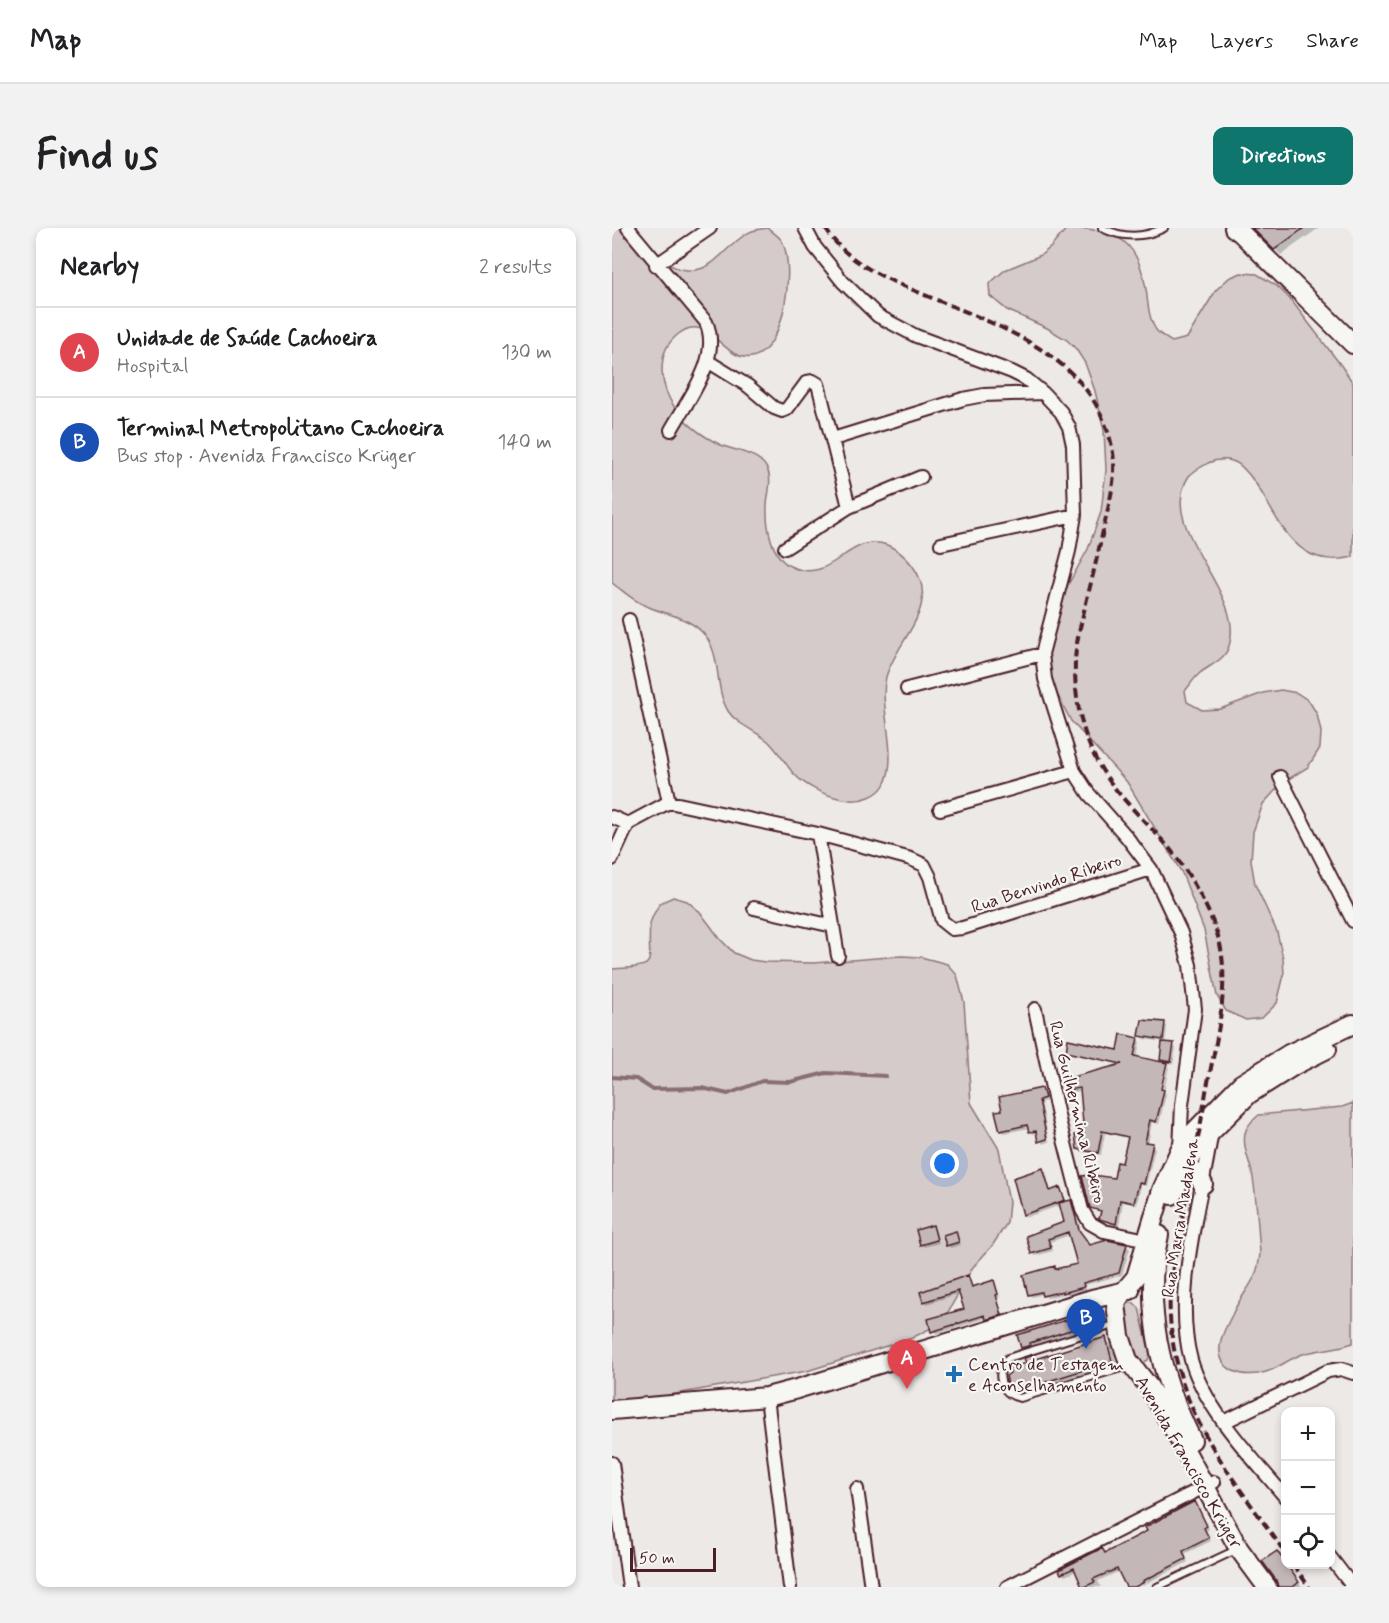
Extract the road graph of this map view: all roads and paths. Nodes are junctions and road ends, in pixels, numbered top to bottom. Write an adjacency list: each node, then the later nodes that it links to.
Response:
1 (628, 228): 7 (street)
2 (710, 228): 7 (street)
3 (806, 228): 10 (street)
4 (1102, 228): 5 (lane)
5 (1164, 228)
6 (1238, 230): 8 (main road)
7 (656, 265): 9 (street)
8 (1353, 344)
9 (709, 362): 11 (street); 12 (street)
10 (1043, 393): 12 (street); 15 (street)
11 (671, 430)
12 (833, 439): 14 (street)
13 (921, 477): 14 (street)
14 (849, 507): 17 (street)
15 (1075, 515): 16 (street); 19 (street)
16 (941, 544)
17 (784, 548)
18 (629, 620): 23 (street)
19 (1042, 654): 20 (street); 21 (street)
20 (907, 689)
21 (1074, 771): 24 (street); 29 (street)
22 (1280, 777): 31 (street)
23 (669, 802): 26 (street); 27 (street)
24 (940, 809)
25 (612, 817): 26 (street)
26 (628, 824): 28 (street)
27 (818, 834): 29 (street, Rua Benvindo Ribeiro); 32 (street)
28 (612, 859)
29 (1151, 869): 37 (street)
30 (754, 908): 32 (street)
31 (1353, 921)
32 (833, 926): 33 (street)
33 (838, 956)
34 (1035, 1009): 42 (street, Rua Guilhermina Ribeiro)
35 (1353, 1024): 38 (main road)
36 (1353, 1036): 38 (main road)
37 (1182, 1105): 38 (street); 39 (street)
38 (1204, 1132): 39 (main road, Avenida Francisco Krüger); 40 (main road, Avenida Francisco Krüger); 41 (street, Rua Maria Madalena)
39 (1180, 1150): 42 (main road, Avenida Francisco Krüger)
40 (1184, 1171): 41 (main road); 42 (main road, Avenida Francisco Krüger)
41 (1205, 1175): 52 (street, Rua Maria Madalena)
42 (1152, 1241): 43 (main road, Avenida Francisco Krüger); 45 (main road, Avenida Francisco Krüger)
43 (1126, 1290): 44 (main road); 45 (main road); 46 (main road, Avenida Francisco Krüger)
44 (1092, 1299): 46 (main road); 50 (main road)
45 (1152, 1301): 47 (main road, Avenida Francisco Krüger)
46 (1117, 1315): 48 (main road, Avenida Francisco Krüger); 48 (lane)
47 (1162, 1360): 48 (main road); 54 (main road, Avenida Francisco Krüger)
48 (1131, 1364): 54 (main road, Avenida Francisco Krüger)
49 (1353, 1373): 52 (street)
50 (767, 1396): 51 (main road); 61 (street)
51 (612, 1410)
52 (1224, 1422): 56 (street, Rua Maria Madalena)
53 (612, 1462): 60 (street)
54 (1210, 1485): 57 (main road, Avenida Francisco Krüger); 59 (main road, Avenida Francisco Krüger); 63 (street)
55 (857, 1490): 62 (street)
56 (1281, 1492)
57 (1239, 1549): 59 (main road, Avenida Francisco Krüger); 64 (lane)
58 (1335, 1564): 66 (street)
59 (1252, 1566): 65 (main road, Avenida Francisco Krüger)
60 (629, 1587)
61 (790, 1587)
62 (871, 1587)
63 (1007, 1587)
64 (1157, 1587)
65 (1267, 1587)
66 (1353, 1587)

